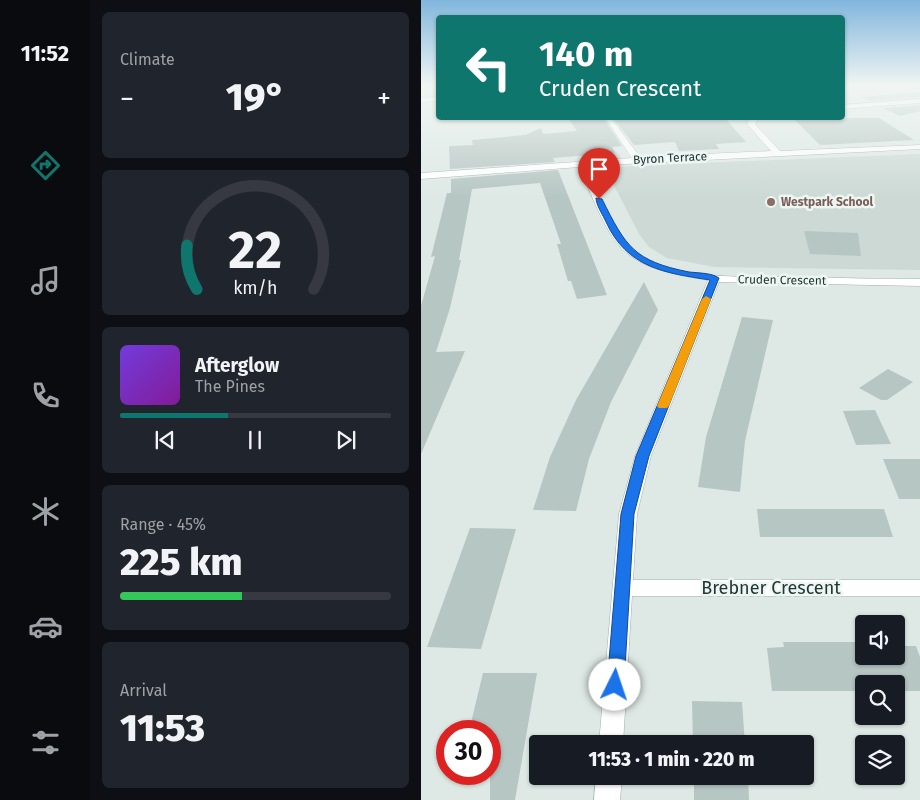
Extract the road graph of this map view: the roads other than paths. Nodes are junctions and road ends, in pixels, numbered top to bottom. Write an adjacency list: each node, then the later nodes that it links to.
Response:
1 (611, 123): 5 (street)
2 (751, 123): 4 (street)
3 (920, 146): 4 (street, Byron Terrace)
4 (777, 153): 5 (street, Byron Terrace)
5 (638, 160): 6 (street, Byron Terrace)
6 (582, 164): 7 (street, Byron Terrace); 8 (street, Cruden Crescent)
7 (421, 176)
8 (715, 278): 9 (street, Cruden Crescent); 10 (street)
9 (920, 283)
10 (622, 588): 11 (street, Brebner Crescent); 12 (street)
11 (920, 588)
12 (612, 735)
13 (608, 785): 14 (street)
14 (607, 800)

